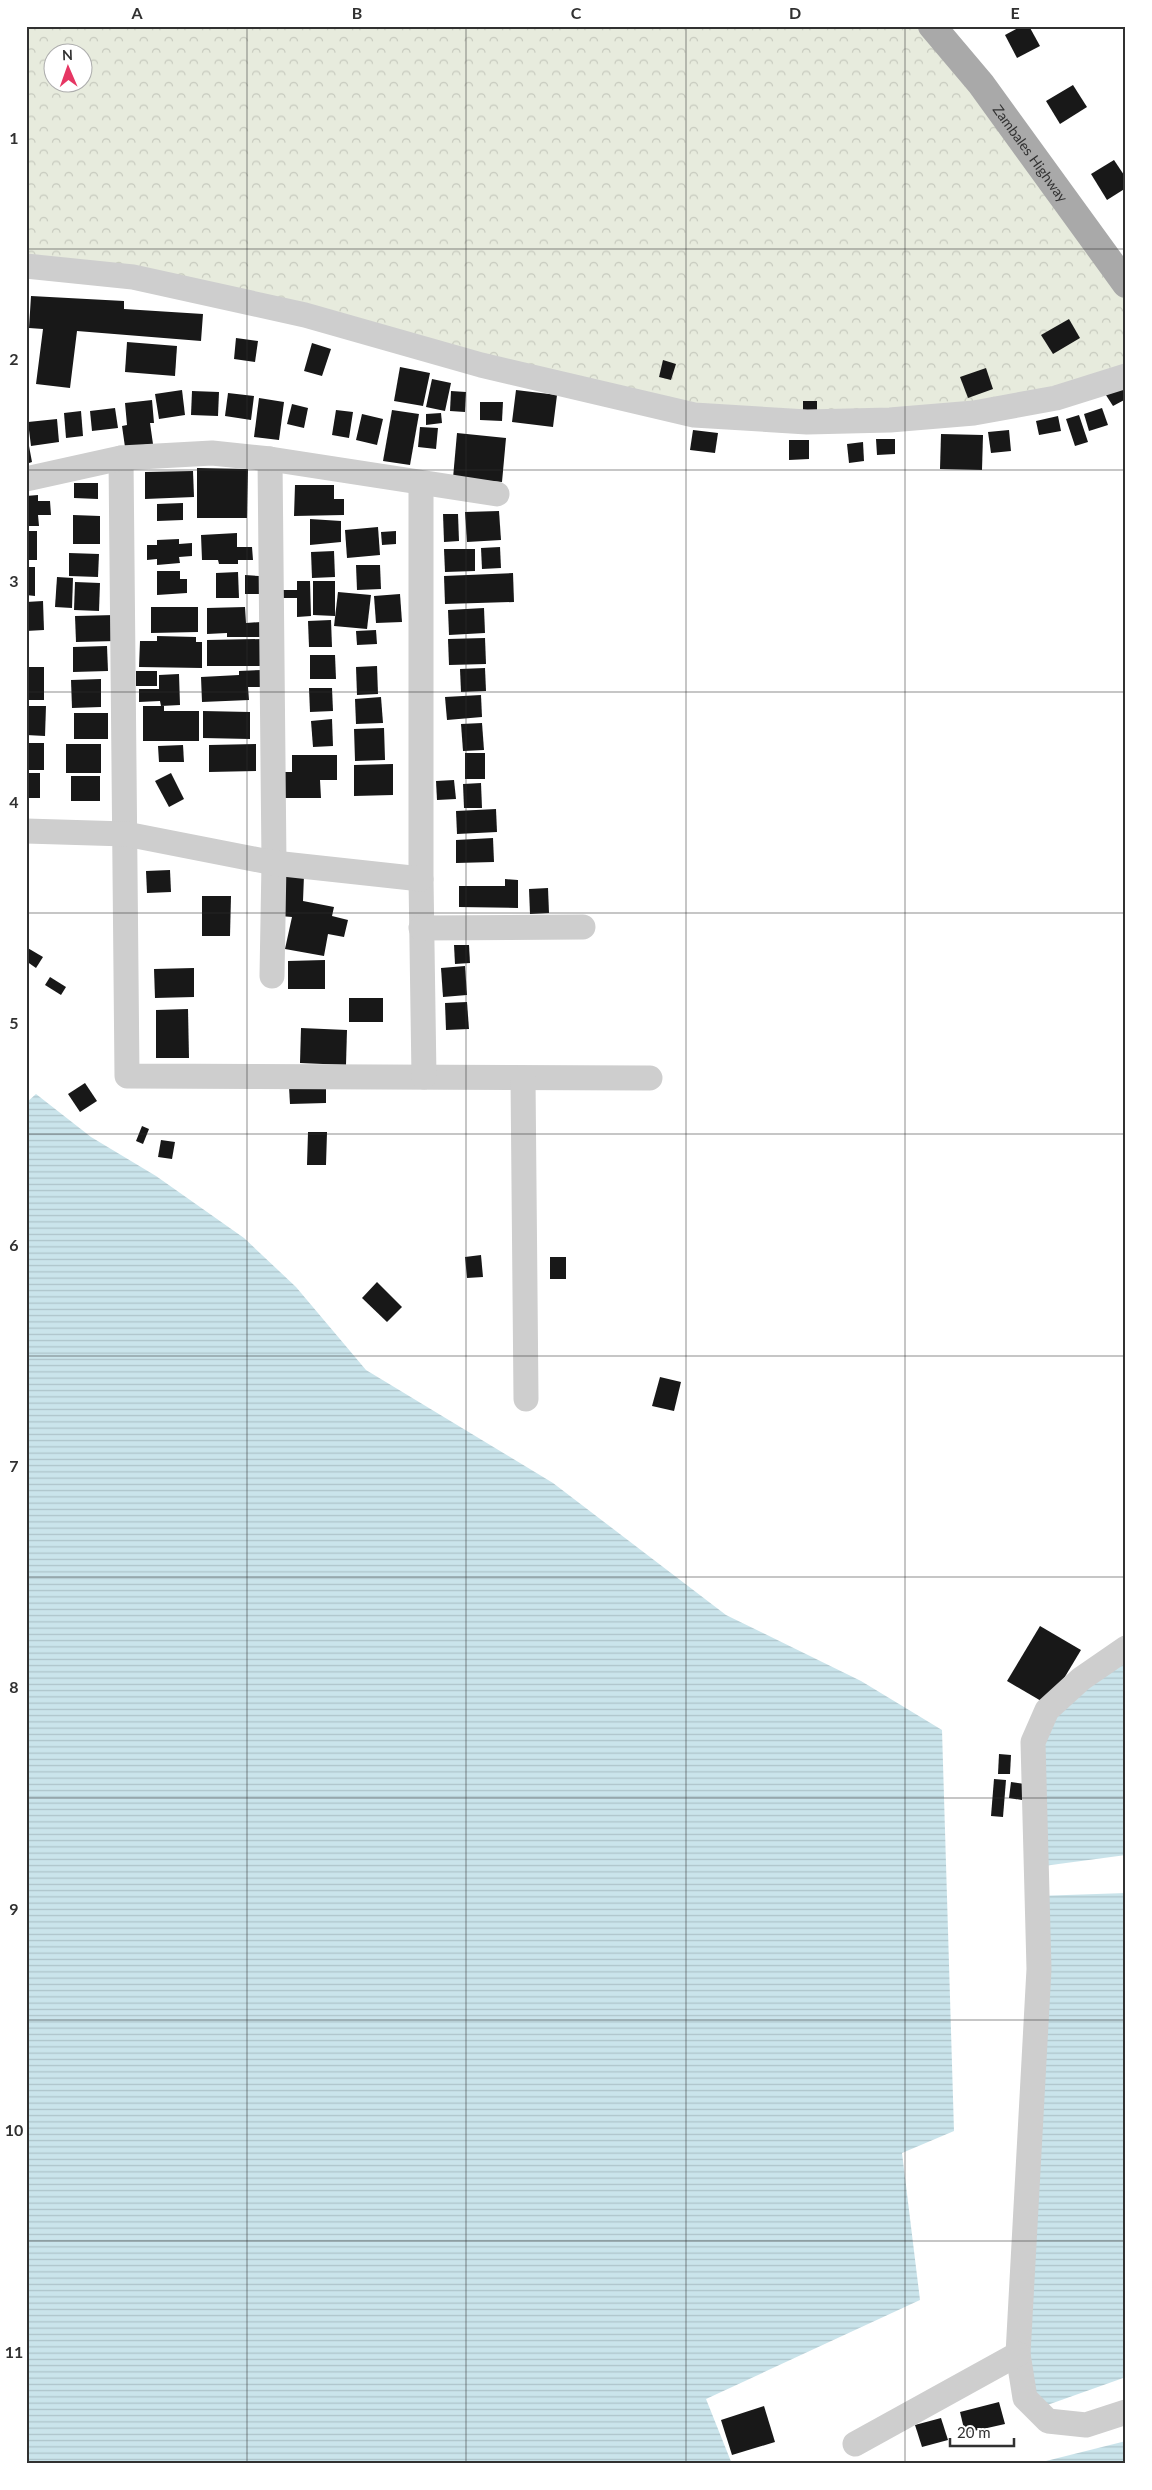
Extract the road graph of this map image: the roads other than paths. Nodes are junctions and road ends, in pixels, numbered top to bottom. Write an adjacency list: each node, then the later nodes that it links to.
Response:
1 (932, 26): 3 (main road, Zambales Highway)
2 (26, 266): 4 (street)
3 (1126, 284)
4 (1126, 376)
5 (121, 458): 6 (street); 7 (street); 11 (street)
6 (270, 459): 8 (street); 12 (street)
7 (26, 480)
8 (420, 484): 9 (street); 13 (street)
9 (497, 494)
10 (26, 831): 11 (street)
11 (126, 834): 12 (street); 17 (street)
12 (274, 863): 13 (street); 16 (street)
13 (421, 879): 15 (street)
14 (583, 927): 15 (street)
15 (422, 928): 17 (street)
16 (272, 976)
17 (424, 1077): 18 (street)
18 (523, 1078): 19 (street); 20 (street)
19 (650, 1078)
20 (526, 1399)
21 (1126, 1648): 22 (street)
22 (1018, 2354): 23 (street); 24 (street)
23 (1126, 2412)
24 (855, 2444)

